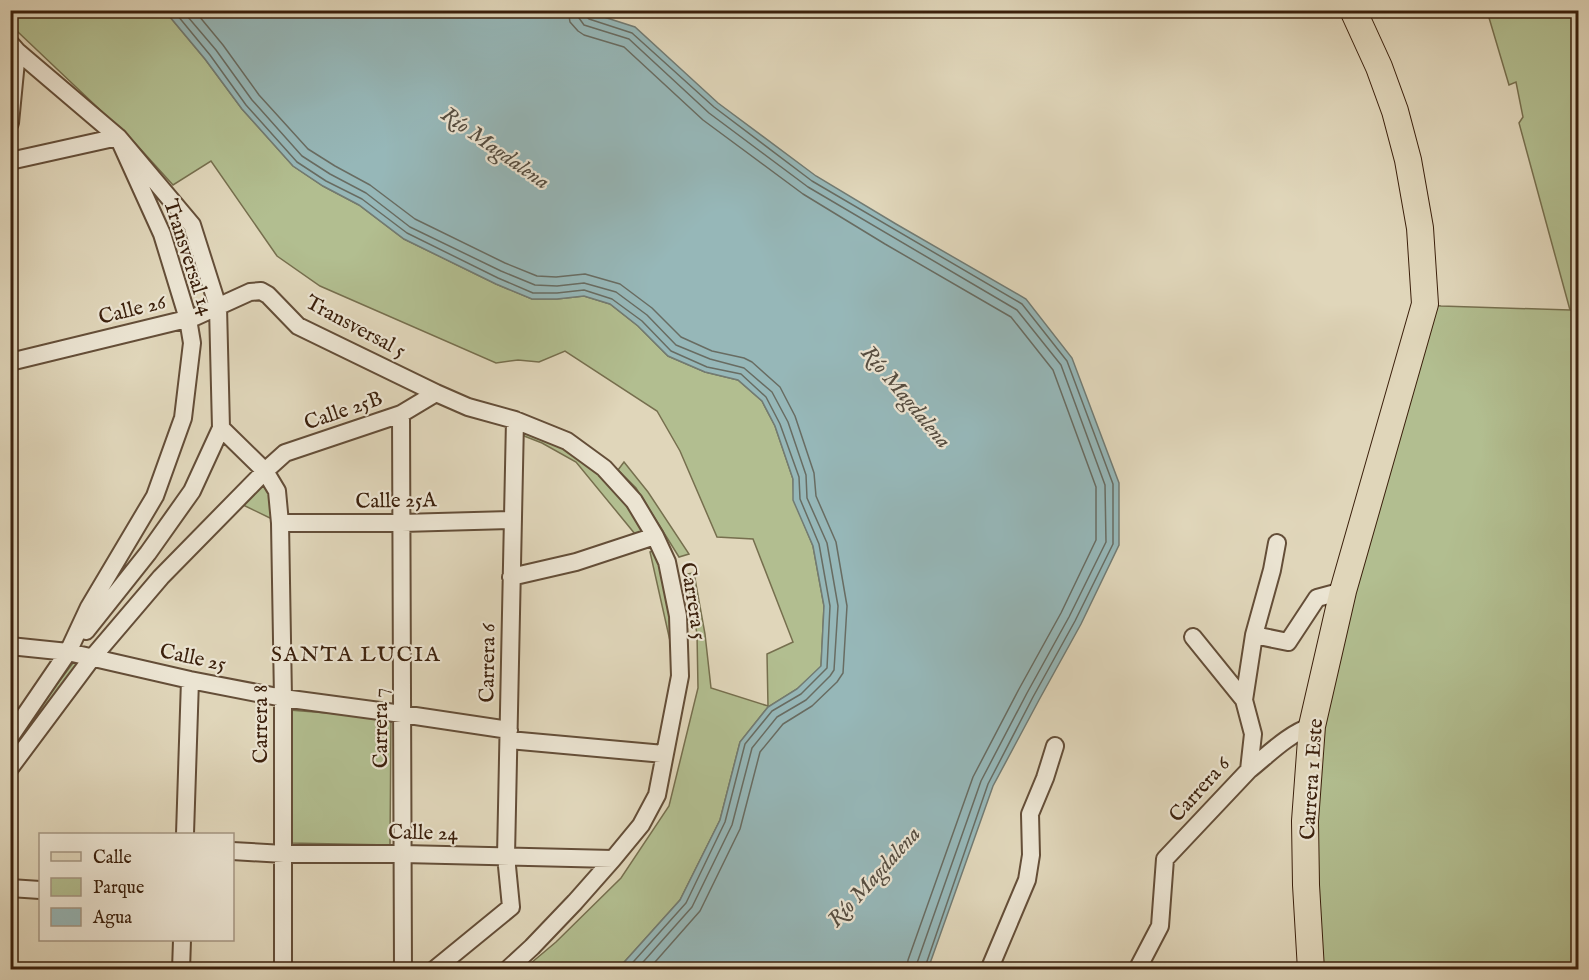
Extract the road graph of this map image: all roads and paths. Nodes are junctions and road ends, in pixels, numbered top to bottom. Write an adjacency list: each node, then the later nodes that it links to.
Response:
1 (1353, 10): 22 (main road, Carrera 1 Este)
2 (14, 47): 3 (street); 5 (street, Transversal 14)
3 (12, 95): 4 (street)
4 (10, 123)
5 (118, 136): 6 (street); 8 (street); 9 (street, Transversal 14)
6 (10, 161)
7 (261, 291): 8 (street, Calle 26); 11 (street, Transversal 5)
8 (218, 307): 9 (street, Calle 26); 14 (street)
9 (188, 319): 10 (street, Calle 26); 26 (street, Transversal 14)
10 (10, 362)
11 (436, 393): 12 (street, Calle 25B); 13 (street, Carrera 5)
12 (401, 414): 15 (street, Calle 25B); 18 (street, Carrera 7)
13 (514, 420): 16 (street, Carrera 6); 19 (street, Carrera 5)
14 (221, 428): 15 (street, Carrera 8); 26 (street)
15 (265, 471): 17 (street, Carrera 8); 27 (street)
16 (513, 520): 18 (street, Calle 25A); 21 (street, Carrera 6)
17 (280, 523): 18 (street, Calle 25A); 29 (street, Carrera 8)
18 (402, 523): 31 (street, Carrera 7)
19 (654, 536): 21 (street); 36 (street, Carrera 5)
20 (1277, 543): 23 (street, Carrera 6)
21 (512, 577): 33 (street, Carrera 6)
22 (1343, 591): 23 (street); 32 (main road, Carrera 1 Este)
23 (1254, 635): 30 (street, Carrera 6)
24 (1193, 637): 30 (street)
25 (10, 646): 26 (street, Calle 25)
26 (68, 652): 27 (street, Calle 25); 34 (street, Transversal 14)
27 (92, 658): 28 (street, Calle 25); 37 (street)
28 (190, 680): 29 (street, Calle 25); 39 (street)
29 (283, 698): 31 (street, Calle 25); 41 (street, Carrera 8)
30 (1244, 700): 38 (street, Carrera 6)
31 (402, 714): 33 (street, Calle 25); 42 (street, Carrera 7)
32 (1312, 726): 38 (street); 55 (main road, Carrera 1 Este)
33 (509, 735): 36 (street, Calle 25); 43 (street, Carrera 6)
34 (10, 737)
35 (1055, 746): 53 (street)
36 (664, 754): 44 (street, Carrera 5)
37 (10, 768)
38 (1249, 770): 54 (street, Carrera 6)
39 (185, 833)
40 (234, 851): 41 (street, Calle 24)
41 (284, 854): 42 (street, Calle 24); 49 (street, Carrera 8)
42 (403, 854): 43 (street, Calle 24); 50 (street, Carrera 7)
43 (506, 856): 44 (street, Calle 24); 51 (street, Carrera 6)
44 (613, 859): 52 (street, Carrera 5)
45 (10, 888): 46 (street)
46 (39, 890)
47 (182, 941): 48 (street)
48 (182, 969)
49 (283, 969)
50 (404, 969)
51 (434, 969)
52 (507, 969)
53 (989, 969)
54 (1137, 969)
55 (1311, 969)

